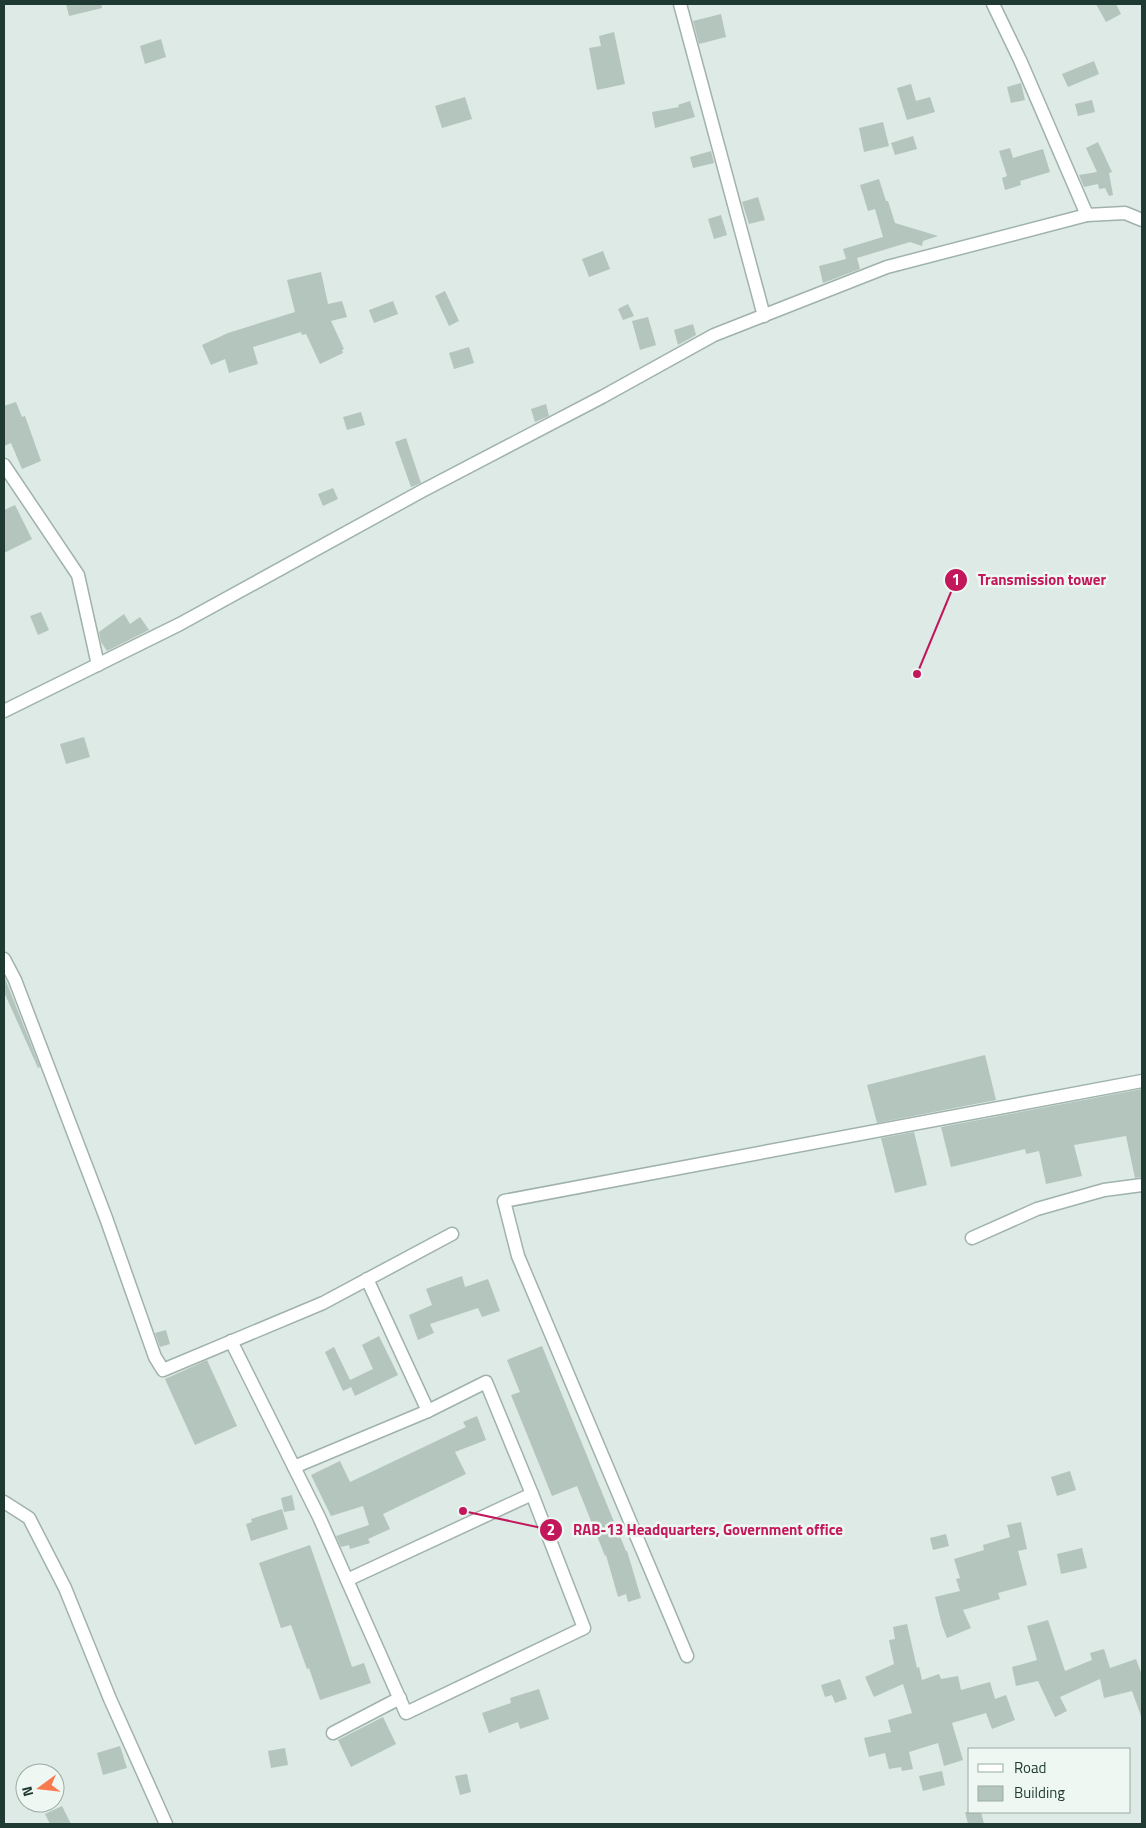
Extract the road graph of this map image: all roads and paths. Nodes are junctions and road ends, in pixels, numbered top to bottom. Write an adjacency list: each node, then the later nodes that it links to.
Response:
1 (680, 4): 5 (street)
2 (993, 4): 3 (street)
3 (1087, 215): 4 (street); 5 (street)
4 (1142, 220)
5 (764, 316): 7 (street)
6 (4, 464): 7 (street)
7 (98, 665): 8 (street)
8 (4, 711)
9 (4, 959): 15 (street)
10 (1142, 1081): 21 (street)
11 (1142, 1185): 13 (street)
12 (452, 1234): 14 (street)
13 (972, 1238)
14 (367, 1279): 15 (street); 16 (street)
15 (231, 1342): 17 (street)
16 (428, 1411): 17 (street); 18 (street)
17 (294, 1467): 20 (street)
18 (532, 1494): 20 (street); 22 (street)
19 (4, 1502): 24 (street)
20 (347, 1580): 22 (street)
21 (687, 1656)
22 (400, 1698): 23 (street)
23 (332, 1733)
24 (166, 1824)

